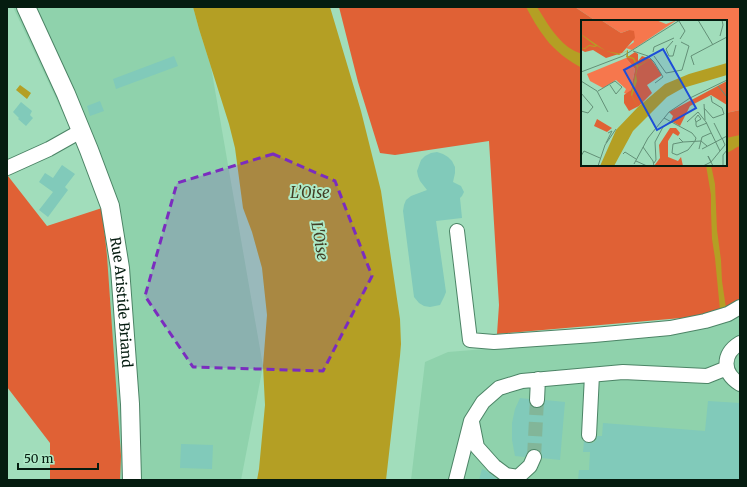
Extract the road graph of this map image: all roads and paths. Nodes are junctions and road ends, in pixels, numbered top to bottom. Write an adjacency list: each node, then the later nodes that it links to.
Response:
1 (26, 7): 2 (main road, Rue Aristide Briand)
2 (81, 131): 3 (street); 15 (main road, Rue Aristide Briand)
3 (7, 167)
4 (457, 231): 5 (street)
5 (740, 307)
6 (740, 343): 7 (street)
7 (727, 368): 8 (street); 10 (street)
8 (592, 375): 9 (street); 13 (street)
9 (538, 379): 11 (street); 12 (street)
10 (740, 384)
11 (537, 400)
12 (471, 421): 14 (street); 16 (street)
13 (589, 435)
14 (534, 457)
15 (132, 480)
16 (456, 480)

